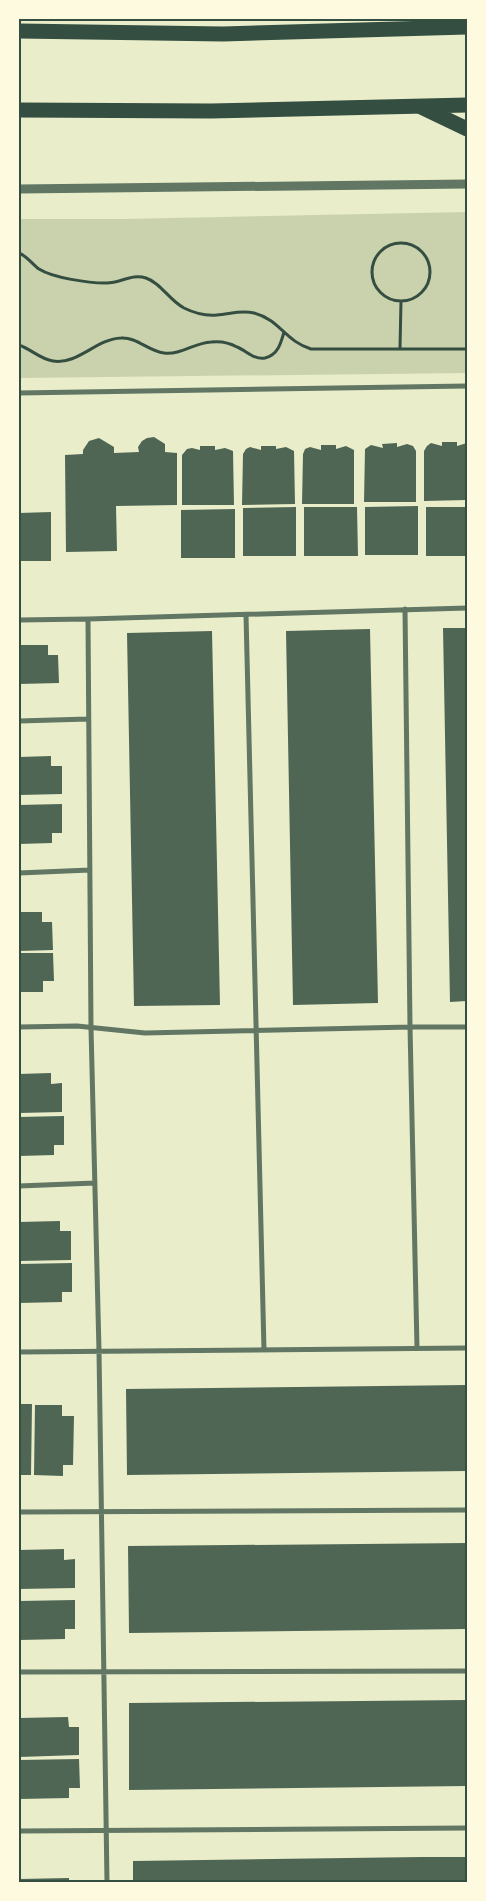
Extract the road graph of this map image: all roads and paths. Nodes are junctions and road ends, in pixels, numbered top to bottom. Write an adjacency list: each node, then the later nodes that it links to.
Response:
1 (467, 27): 2 (highway)
2 (19, 31)
3 (467, 105): 4 (highway)
4 (420, 106): 5 (highway); 6 (highway)
5 (19, 110)
6 (467, 129)
7 (467, 184): 8 (street)
8 (19, 189)
9 (19, 253): 11 (path)
10 (400, 301): 10 (path); 13 (path)
11 (284, 332): 12 (path); 13 (path)
12 (19, 345)
13 (400, 348): 14 (path)
14 (467, 349)
15 (467, 386): 16 (street)
16 (19, 393)
17 (467, 608): 18 (street)
18 (405, 609): 19 (street); 27 (street)
19 (246, 615): 20 (street); 30 (street)
20 (88, 619): 21 (street); 22 (street)
21 (19, 620)
22 (88, 719): 23 (street); 24 (street)
23 (19, 720)
24 (90, 870): 25 (street); 29 (street)
25 (19, 873)
26 (19, 1027): 29 (street)
27 (410, 1027): 28 (street); 30 (street); 33 (street)
28 (467, 1027)
29 (91, 1028): 30 (street); 31 (street)
30 (256, 1030): 35 (street)
31 (95, 1183): 32 (street); 36 (street)
32 (19, 1186)
33 (416, 1348): 34 (street); 35 (street)
34 (467, 1348)
35 (264, 1350): 36 (street)
36 (99, 1351): 37 (street); 39 (street)
37 (19, 1352)
38 (467, 1510): 39 (street)
39 (101, 1511): 40 (street); 43 (street)
40 (19, 1512)
41 (467, 1671): 43 (street)
42 (19, 1672): 43 (street)
43 (104, 1672): 45 (street)
44 (467, 1828): 45 (street)
45 (106, 1830): 46 (street); 47 (street)
46 (19, 1831)
47 (107, 1882)

